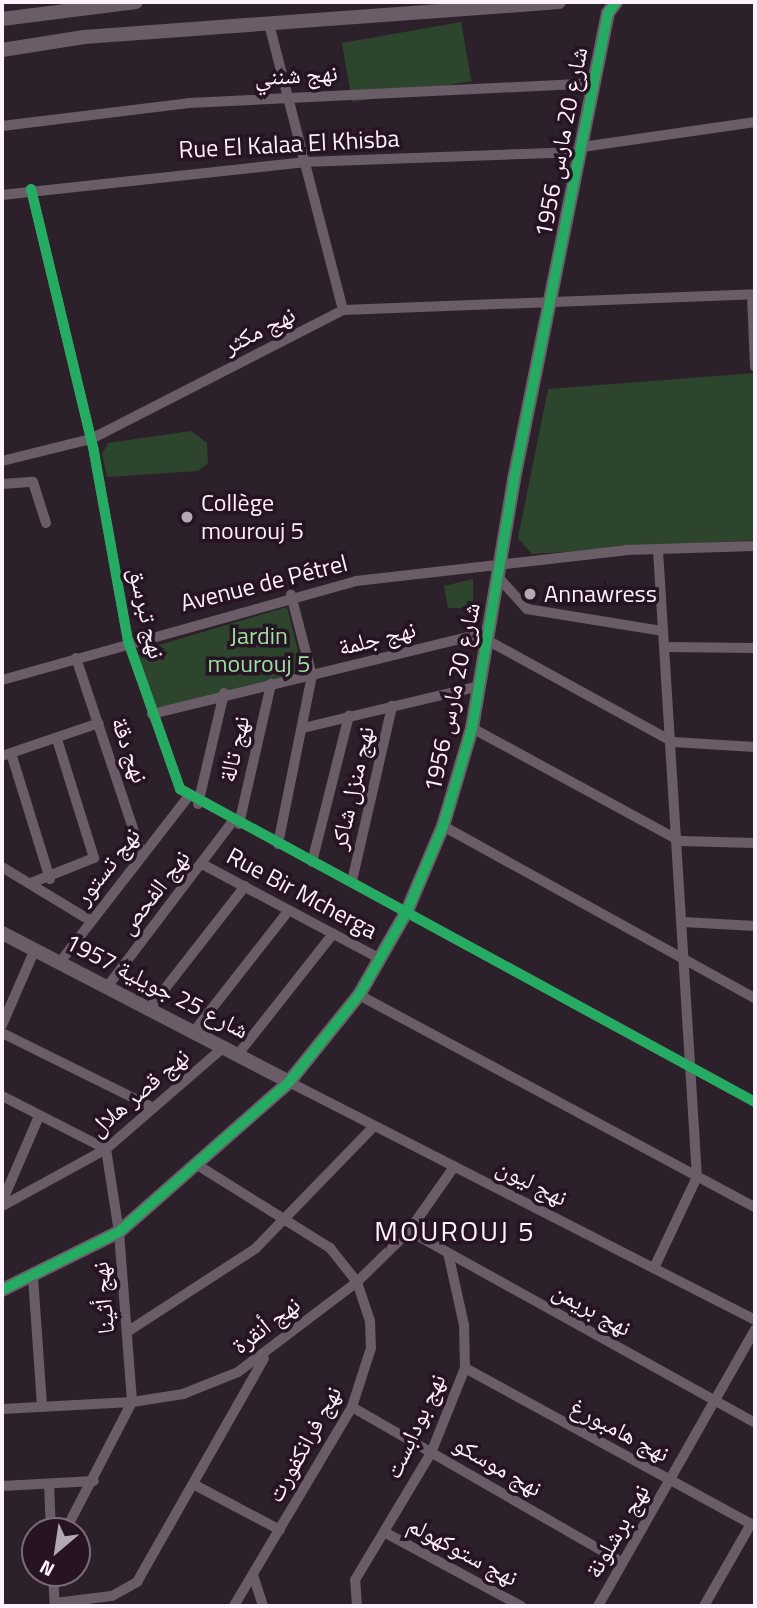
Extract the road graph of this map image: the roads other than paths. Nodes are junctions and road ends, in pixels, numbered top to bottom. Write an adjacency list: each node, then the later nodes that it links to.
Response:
1 (136, 2): 4 (street)
2 (559, 2): 6 (street)
3 (610, 6): 8 (street, شارع 20 مارس 1956)
4 (45, 7): 5 (street)
5 (2, 19)
6 (269, 24): 7 (street); 9 (street)
7 (2, 50)
8 (594, 83): 9 (street, نهج شنني); 12 (street, شارع 20 مارس 1956)
9 (285, 96): 11 (street, نهج شنني); 13 (street)
10 (755, 122): 12 (street, Rue El Kalaa El Khisba)
11 (2, 126)
12 (581, 149): 13 (street, Rue El Kalaa El Khisba); 17 (street, شارع 20 مارس 1956)
13 (304, 162): 14 (street, Rue El Kalaa El Khisba); 18 (street)
14 (31, 189): 15 (street, Rue El Kalaa El Khisba); 20 (street, نهج تبرسق)
15 (2, 195)
16 (754, 294): 17 (street, نهج مكثر); 19 (street)
17 (551, 303): 18 (street, نهج مكثر); 26 (street, شارع 20 مارس 1956)
18 (343, 310): 20 (street, نهج مكثر)
19 (755, 367)
20 (91, 439): 21 (street, نهج مكثر); 30 (street, نهج تبرسق)
21 (2, 461)
22 (2, 484): 23 (street)
23 (47, 523)
24 (755, 546): 25 (street, Avenue de Pétrel)
25 (657, 550): 26 (street, Avenue de Pétrel); 28 (street)
26 (500, 571): 27 (street, Avenue de Pétrel); 28 (street); 29 (street, شارع 20 مارس 1956)
27 (291, 595): 30 (street, Avenue de Pétrel); 34 (street)
28 (663, 631): 31 (street)
29 (488, 636): 34 (street, نهج جلمة); 37 (street, شارع 20 مارس 1956); 46 (street)
30 (128, 641): 33 (street, Avenue de Pétrel); 40 (street, نهج تبرسق)
31 (664, 647): 32 (street); 46 (street)
32 (755, 648)
33 (76, 658): 35 (street, Avenue de Pétrel); 42 (street, نهج دقة)
34 (312, 676): 36 (street, نهج جلمة); 43 (street)
35 (2, 680)
36 (271, 684): 38 (street, نهج جلمة); 51 (street, نهج تالة)
37 (479, 686): 39 (street); 44 (street, شارع 20 مارس 1956)
38 (224, 693): 40 (street, نهج جلمة); 50 (street)
39 (393, 706): 41 (street); 61 (street, نهج منزل شاكر)
40 (152, 714): 49 (street, نهج تبرسق)
41 (349, 716): 43 (street); 57 (street)
42 (99, 723): 45 (street); 56 (street, نهج دقة)
43 (303, 728): 55 (street)
44 (472, 728): 52 (street, شارع 20 مارس 1956); 53 (street)
45 (57, 739): 48 (street); 60 (street)
46 (673, 742): 47 (street); 53 (street)
47 (755, 747)
48 (6, 755): 60 (street)
49 (188, 797): 50 (street, نهج تبرسق); 56 (street, نهج تستور)
50 (198, 804): 51 (street, نهج تبرسق)
51 (236, 823): 55 (street, نهج تبرسق); 58 (street, نهج الفحص)
52 (443, 826): 65 (street, شارع 20 مارس 1956); 72 (street)
53 (680, 841): 54 (street); 67 (street)
54 (755, 843)
55 (278, 844): 57 (street, نهج تبرسق)
56 (142, 855): 66 (street, نهج تستور)
57 (312, 862): 61 (street, نهج تبرسق)
58 (202, 864): 63 (street, Rue Bir Mcherga); 75 (street, نهج الفحص)
59 (2, 867): 62 (street)
60 (50, 879): 62 (street)
61 (352, 881): 65 (street, نهج تبرسق)
62 (31, 883): 66 (street)
63 (245, 886): 64 (street, Rue Bir Mcherga); 79 (street)
64 (289, 910): 70 (street, Rue Bir Mcherga); 81 (street)
65 (407, 911): 73 (street, شارع 20 مارس 1956); 85 (street, نهج تبرسق)
66 (91, 921): 74 (street, نهج تستور)
67 (683, 922): 68 (street); 72 (street)
68 (755, 926)
69 (2, 933): 71 (street, شارع 25 جويلية 1957)
70 (333, 934): 73 (street, Rue Bir Mcherga); 84 (street)
71 (35, 949): 74 (street, شارع 25 جويلية 1957); 78 (street)
72 (685, 958): 77 (street); 85 (street)
73 (381, 960): 76 (street, شارع 20 مارس 1956)
74 (60, 962): 75 (street, شارع 25 جويلية 1957)
75 (107, 987): 79 (street, شارع 25 جويلية 1957)
76 (359, 995): 86 (street, شارع 20 مارس 1956); 95 (street)
77 (755, 998)
78 (6, 1000): 80 (street)
79 (149, 1009): 81 (street, شارع 25 جويلية 1957)
80 (2, 1025)
81 (195, 1030): 83 (street, شارع 25 جويلية 1957)
82 (2, 1033): 89 (street)
83 (225, 1046): 84 (street, شارع 25 جويلية 1957); 89 (street, نهج قصر هلال)
84 (239, 1053): 86 (street, شارع 25 جويلية 1957)
85 (691, 1068): 88 (street, نهج تبرسق); 95 (street)
86 (289, 1082): 91 (street, نهج ليون); 93 (street, شارع 20 مارس 1956)
87 (2, 1096): 90 (street)
88 (755, 1102)
89 (154, 1108): 92 (street, نهج قصر هلال)
90 (39, 1116): 92 (street); 96 (street)
91 (374, 1126): 94 (street, نهج ليون); 98 (street)
92 (106, 1149): 96 (street, نهج قصر هلال); 100 (street, نهج أثينا)
93 (199, 1166): 98 (street, نهج فرانكفورت); 100 (street, شارع 20 مارس 1956)
94 (454, 1167): 99 (street, نهج أنقرة); 102 (street, نهج ليون)
95 (697, 1177): 97 (street); 102 (street)
96 (2, 1204)
97 (755, 1207)
98 (289, 1220): 105 (street, نهج فرانكفورت); 110 (street)
99 (409, 1231): 101 (street, نهج بريمن); 105 (street, نهج أنقرة)
100 (119, 1232): 104 (street, شارع 20 مارس 1956); 110 (street, نهج أثينا)
101 (448, 1253): 103 (street, نهج بريمن); 106 (street, نهج بودابست)
102 (654, 1268): 108 (street, نهج ليون)
103 (475, 1269): 106 (street); 113 (street, نهج بريمن)
104 (33, 1277): 107 (street, شارع 20 مارس 1956); 115 (street)
105 (356, 1282): 111 (street, نهج أنقرة); 116 (street, نهج فرانكفورت)
106 (458, 1285): 112 (street, نهج بودابست)
107 (2, 1290)
108 (755, 1320)
109 (755, 1330): 113 (street, نهج برشلونة)
110 (128, 1332): 114 (street, نهج أثينا)
111 (267, 1353): 114 (street, نهج أنقرة); 123 (street)
112 (465, 1368): 119 (street, نهج بودابست); 120 (street, نهج هامبورغ)
113 (715, 1401): 118 (street, نهج بريمن); 120 (street, نهج برشلونة)
114 (132, 1402): 115 (street, نهج أنقرة); 121 (street)
115 (43, 1407): 117 (street, نهج أنقرة)
116 (352, 1407): 119 (street, نهج موسكو); 128 (street, نهج فرانكفورت)
117 (2, 1409)
118 (755, 1423)
119 (431, 1453): 129 (street, نهج بودابست); 130 (street, نهج موسكو)
120 (670, 1480): 127 (street, نهج هامبورغ); 130 (street, نهج برشلونة)
121 (94, 1481): 122 (street); 126 (street)
122 (49, 1484): 124 (street); 125 (street)
123 (195, 1485): 128 (street); 132 (street)
124 (2, 1486)
125 (50, 1517)
126 (73, 1517)
127 (753, 1525): 138 (street)
128 (280, 1530): 131 (street, نهج فرانكفورت)
129 (384, 1532): 135 (street, نهج بودابست); 136 (street, نهج ستوكهولم)
130 (622, 1562): 137 (street, نهج برشلونة)
131 (253, 1575): 133 (street, نهج فرانكفورت); 134 (street)
132 (55, 1604)
133 (234, 1606)
134 (263, 1606)
135 (357, 1606)
136 (521, 1606)
137 (598, 1606)
138 (704, 1606)

